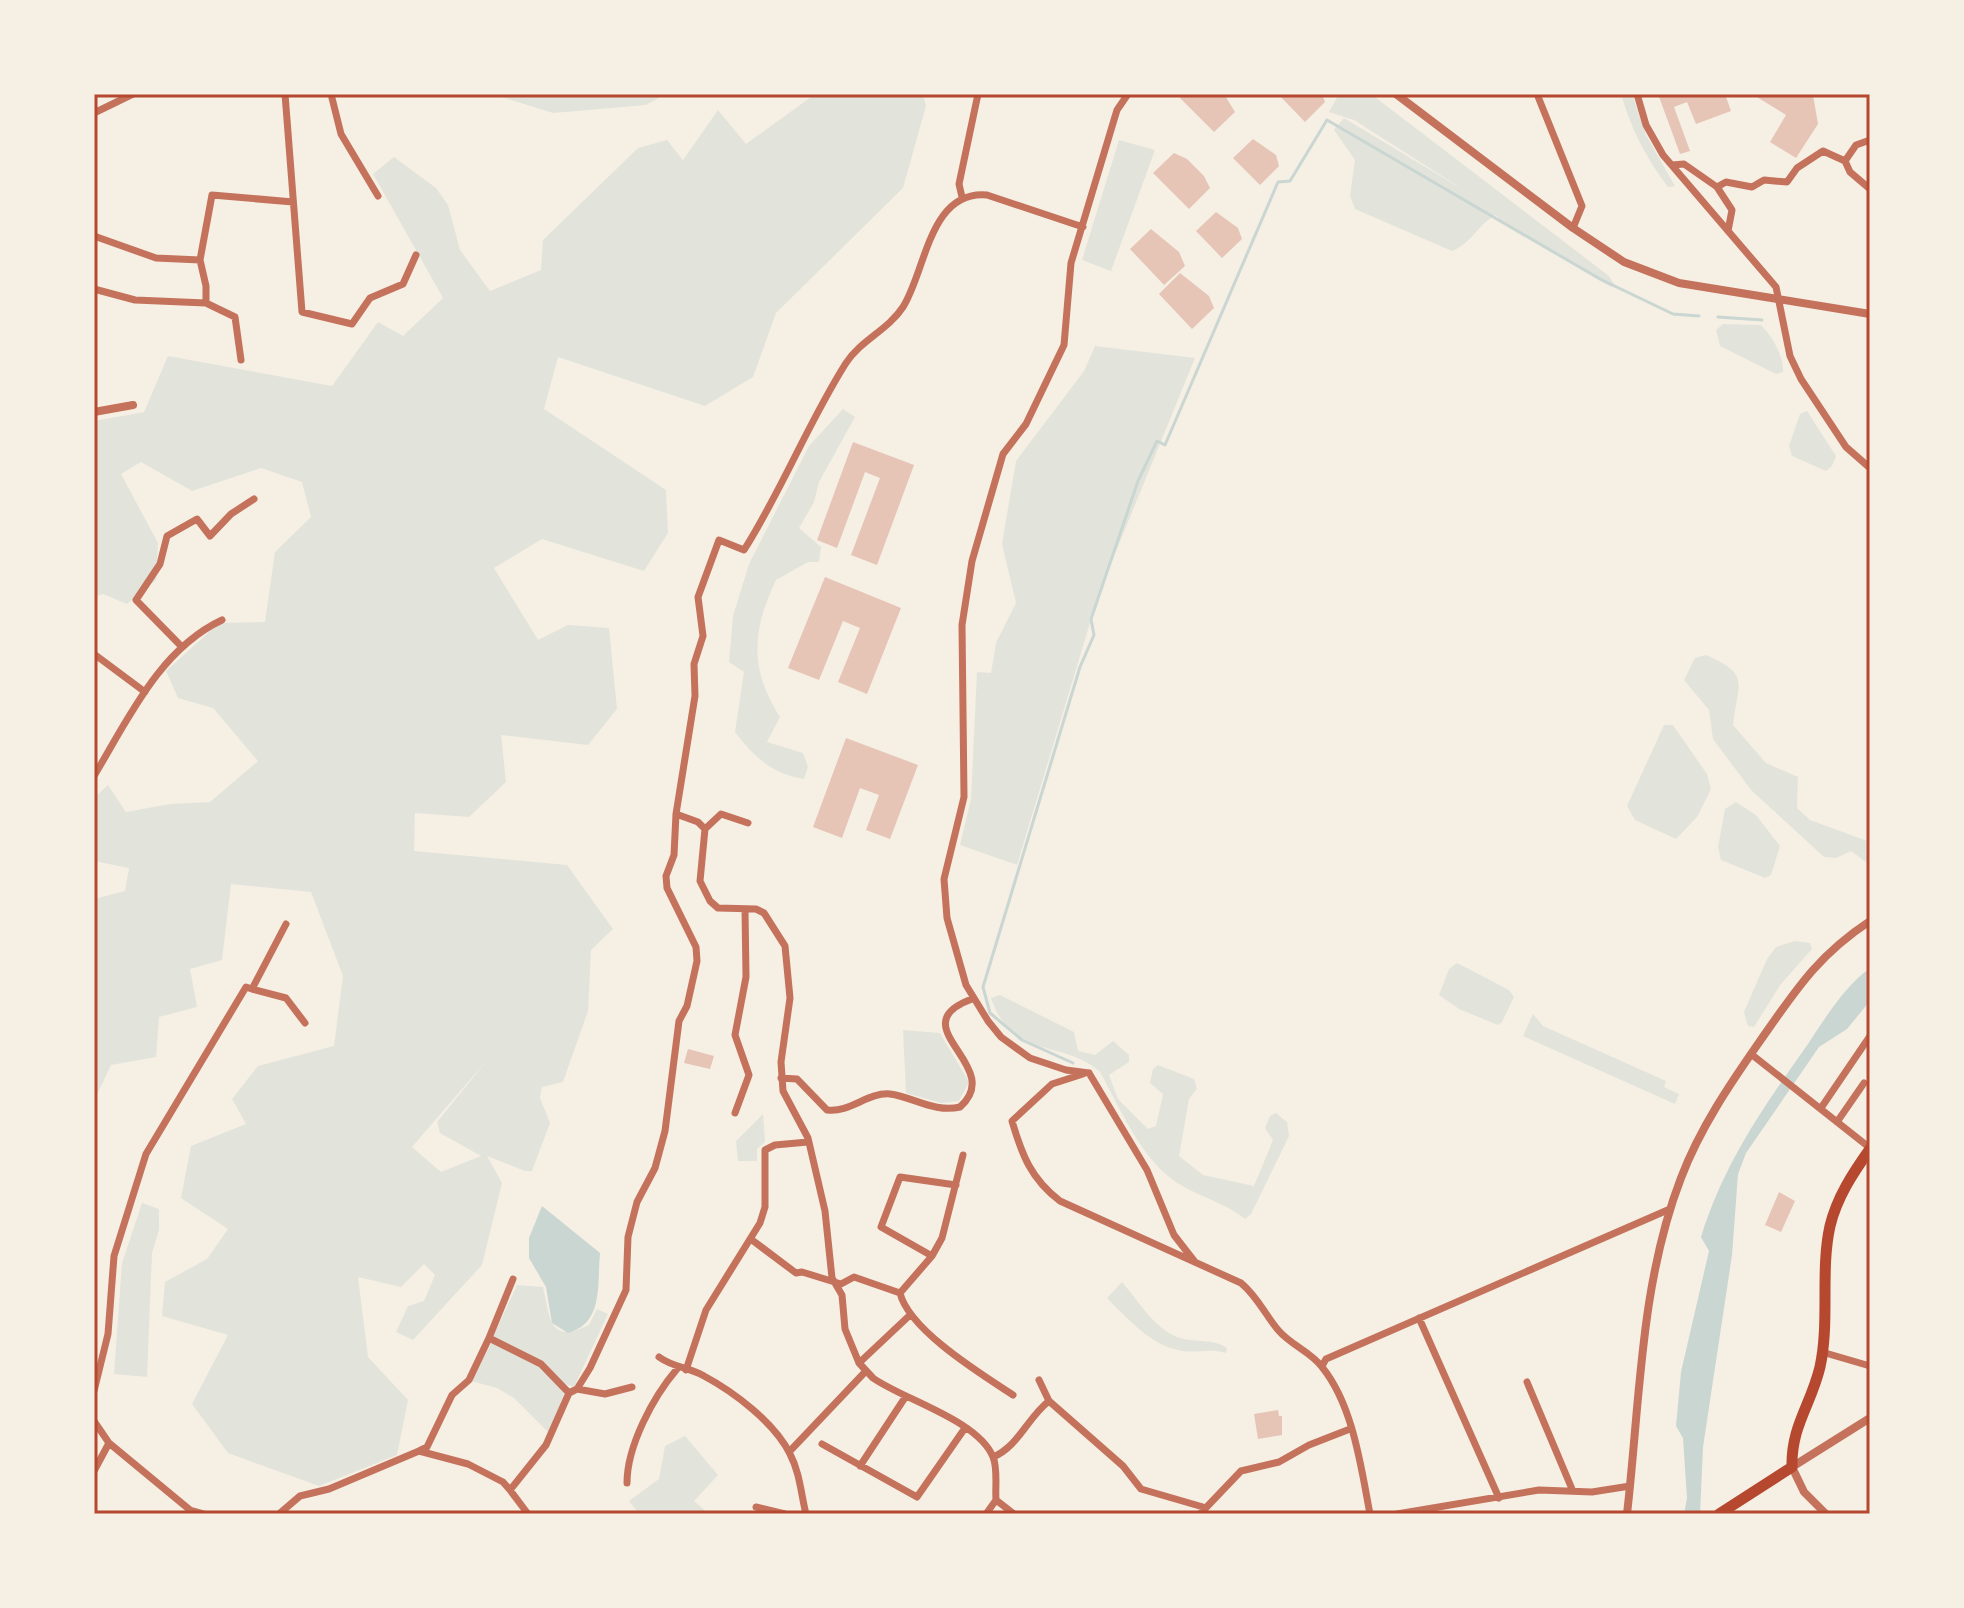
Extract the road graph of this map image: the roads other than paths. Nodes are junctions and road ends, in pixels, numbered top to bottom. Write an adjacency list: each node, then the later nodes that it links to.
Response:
1 (133, 94): 9 (street)
2 (285, 94): 17 (street)
3 (331, 94): 15 (street)
4 (978, 94): 16 (street)
5 (1128, 94): 18 (street)
6 (1396, 94): 19 (street)
7 (1537, 94): 19 (street)
8 (1637, 94): 12 (street)
9 (94, 113)
10 (1870, 140): 11 (street)
11 (1845, 161): 13 (street); 14 (street)
12 (1672, 165): 13 (street); 20 (street)
13 (1717, 187): 20 (street)
14 (1870, 189)
15 (378, 196)
16 (962, 197): 18 (street); 38 (street)
17 (293, 202): 22 (street); 23 (street)
18 (1083, 227): 45 (street)
19 (1573, 228): 25 (street)
20 (1728, 231): 25 (street)
21 (94, 236): 23 (street)
22 (416, 255)
23 (200, 260): 26 (street)
24 (94, 289): 26 (street)
25 (1780, 301): 27 (street); 31 (street)
26 (206, 303): 28 (street)
27 (1870, 314)
28 (241, 360)
29 (133, 405): 30 (street)
30 (94, 412)
31 (1870, 468)
32 (254, 499): 34 (street)
33 (222, 620): 34 (street)
34 (181, 646): 36 (street)
35 (94, 654): 36 (street)
36 (145, 692): 37 (street)
37 (94, 776)
38 (676, 814): 40 (street); 81 (street)
39 (748, 823): 40 (street)
40 (705, 829): 41 (street)
41 (745, 909): 50 (street); 53 (street)
42 (1870, 921): 48 (street)
43 (286, 924): 44 (street)
44 (252, 989): 46 (street); 80 (street)
45 (972, 999): 49 (street); 50 (street)
46 (305, 1023)
47 (1870, 1036): 52 (street)
48 (1751, 1054): 52 (street); 59 (street)
49 (1089, 1073): 62 (street); 62 (street)
50 (781, 1078): 55 (street)
51 (1864, 1083): 54 (street)
52 (1819, 1106): 54 (street)
53 (735, 1113)
54 (1837, 1122): 56 (street)
55 (808, 1142): 60 (street); 64 (street)
56 (1870, 1149): 69 (highway)
57 (963, 1155): 58 (street)
58 (956, 1185): 61 (street); 61 (street)
59 (1670, 1209): 67 (street); 98 (street)
60 (752, 1240): 64 (street); 75 (street)
61 (932, 1256): 65 (street)
62 (1196, 1264): 72 (street)
63 (513, 1279): 68 (street)
64 (835, 1283): 65 (street); 71 (street)
65 (900, 1293): 66 (street)
66 (910, 1315): 71 (street); 82 (street)
67 (1419, 1318): 72 (street); 101 (street)
68 (489, 1338): 81 (street); 91 (street)
69 (1822, 1352): 73 (street); 95 (highway)
70 (659, 1357): 74 (street)
71 (859, 1363): 76 (street)
72 (1322, 1366): 88 (street)
73 (1870, 1366)
74 (677, 1369): 75 (street); 97 (street)
75 (686, 1370): 92 (street)
76 (865, 1372): 83 (street); 92 (street)
77 (1039, 1380): 84 (street)
78 (1527, 1382): 99 (street)
79 (632, 1387): 81 (street)
80 (94, 1391)
81 (573, 1391): 100 (street)
82 (1013, 1395)
83 (906, 1396): 87 (street); 94 (street)
84 (1049, 1401): 93 (street); 104 (street)
85 (1870, 1418): 95 (street)
86 (94, 1421): 89 (street)
87 (965, 1428): 93 (street); 94 (street)
88 (1350, 1429): 104 (street); 112 (street)
89 (109, 1443): 96 (street); 105 (street)
90 (822, 1444): 94 (street)
91 (419, 1451): 100 (street); 106 (street)
92 (789, 1452): 109 (street)
93 (993, 1457): 102 (street)
94 (860, 1466)
95 (1792, 1467): 115 (highway); 116 (street)
96 (94, 1471)
97 (627, 1483)
98 (1630, 1486): 99 (street); 114 (street)
99 (1572, 1489): 101 (street)
100 (510, 1490): 107 (street)
101 (1499, 1498): 113 (street)
102 (996, 1500): 110 (street); 111 (street)
103 (756, 1507): 108 (street)
104 (1201, 1511)
105 (204, 1514)
106 (279, 1514)
107 (528, 1514)
108 (785, 1514)
109 (806, 1514)
110 (986, 1514)
111 (1014, 1514)
112 (1370, 1514)
113 (1397, 1514)
114 (1627, 1514)
115 (1719, 1514)
116 (1826, 1514)

